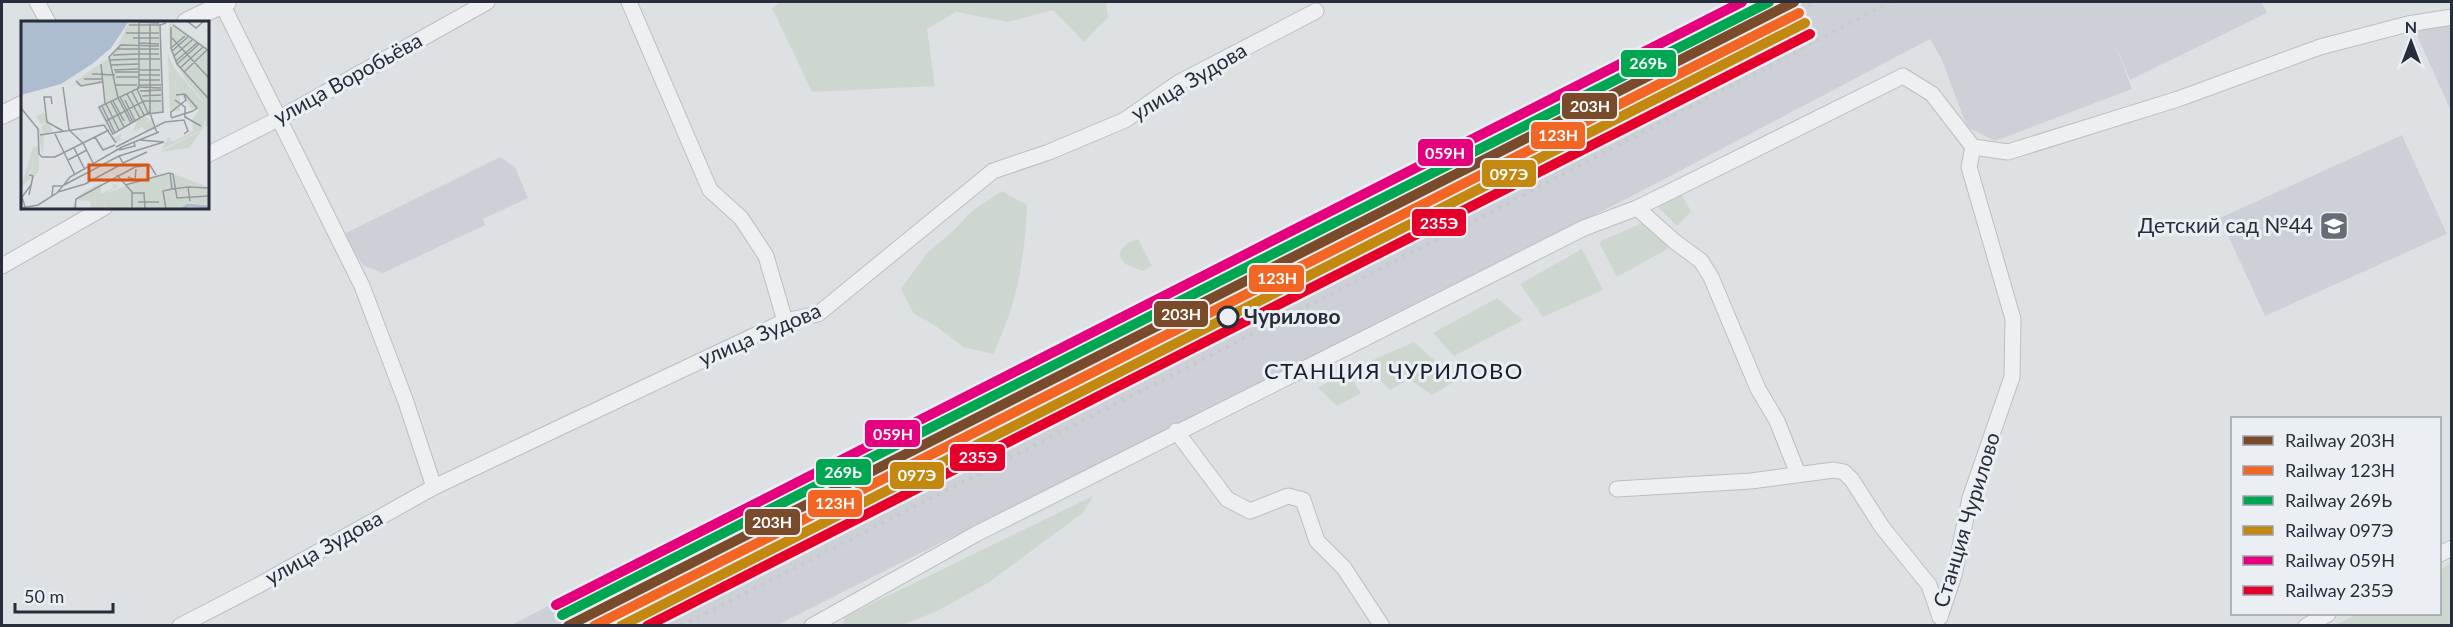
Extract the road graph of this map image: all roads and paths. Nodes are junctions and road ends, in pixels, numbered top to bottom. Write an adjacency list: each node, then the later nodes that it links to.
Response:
1 (37, 2): 7 (street)
2 (487, 2): 11 (street, улица Воробьёва)
3 (629, 2): 17 (street)
4 (217, 4): 8 (street); 11 (street)
5 (1317, 11): 17 (street, улица Зудова)
6 (2451, 17): 12 (street)
7 (47, 21)
8 (188, 21)
9 (21, 106): 10 (street)
10 (2, 115)
11 (280, 118): 13 (street, улица Воробьёва); 20 (street)
12 (1973, 147): 15 (street); 19 (street, Станция Чурилово)
13 (208, 154)
14 (103, 208): 16 (street)
15 (1637, 208): 18 (street); 19 (street)
16 (2, 266)
17 (785, 321): 20 (street, улица Зудова)
18 (1176, 432): 24 (street); 25 (street)
19 (1798, 474): 21 (street, Станция Чурилово)
20 (434, 487): 23 (street, улица Зудова)
21 (1617, 489)
22 (2326, 615): 26 (street)
23 (180, 626)
24 (812, 626)
25 (1382, 626)
26 (2306, 626)

